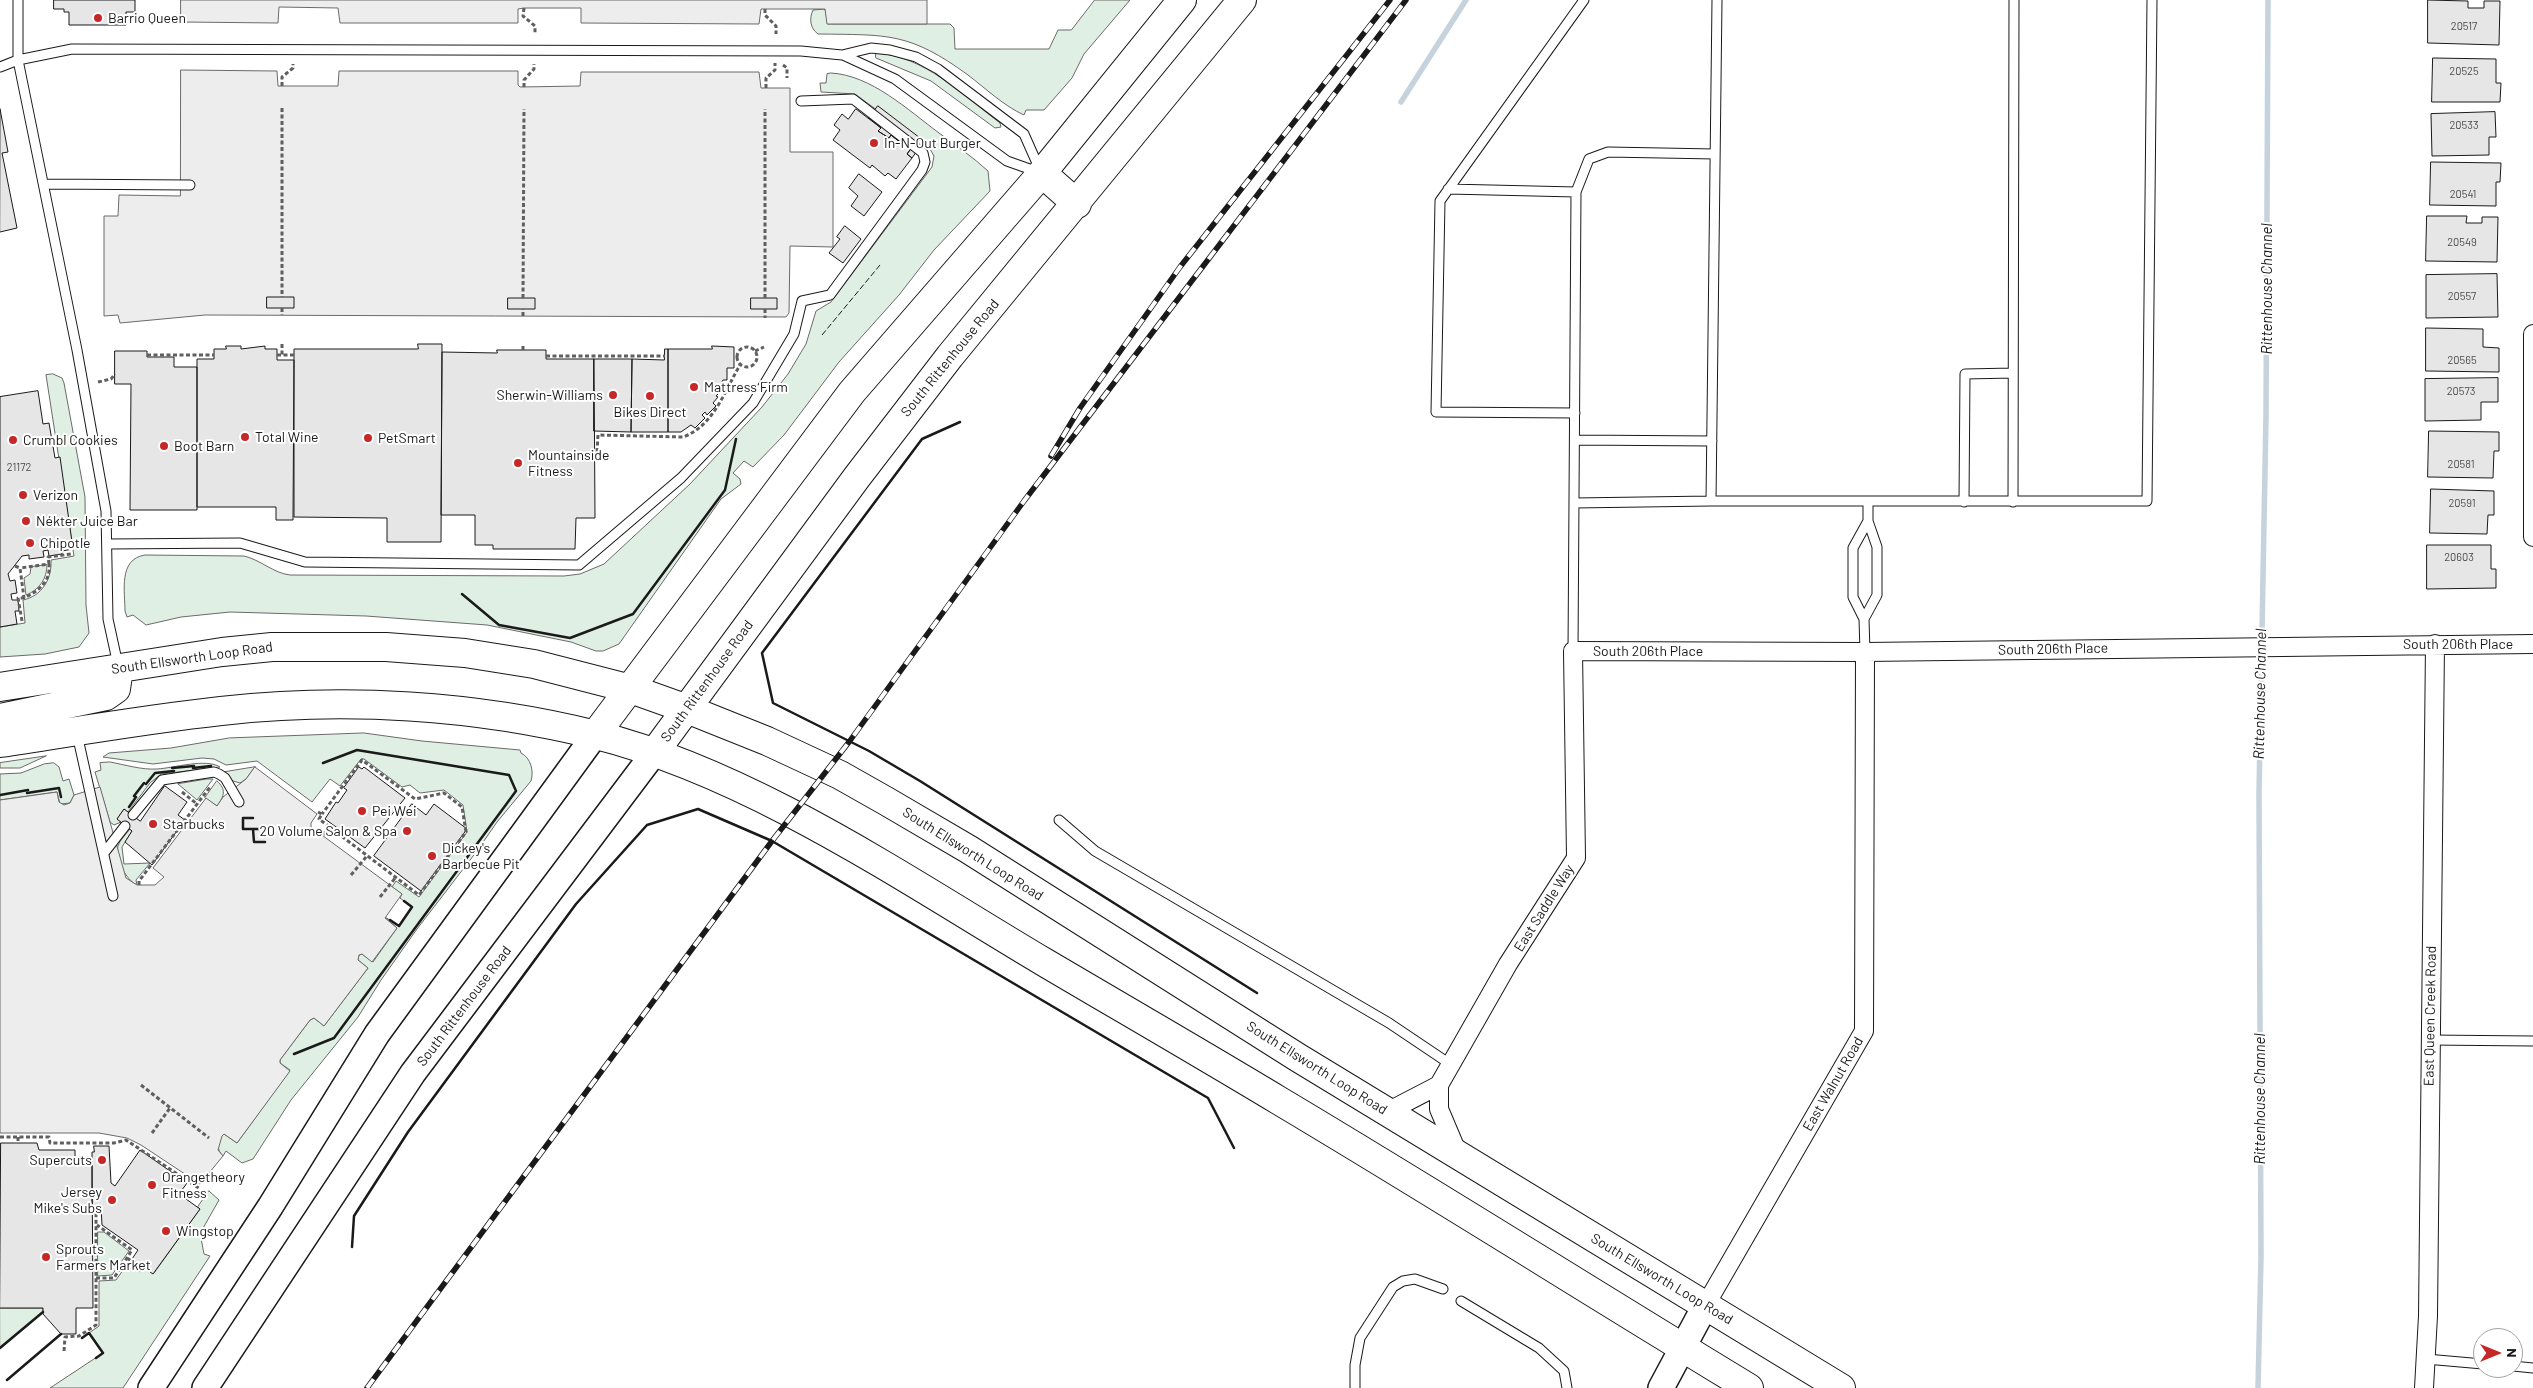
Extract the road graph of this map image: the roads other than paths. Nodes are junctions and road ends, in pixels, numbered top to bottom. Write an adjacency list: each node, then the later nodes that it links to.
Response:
1 (18, 0): 9 (lane)
2 (1182, 0): 13 (main road)
3 (1242, 0): 18 (main road, South Rittenhouse Road)
4 (1584, 0): 16 (lane)
5 (1717, 0): 12 (lane)
6 (2014, 0): 20 (lane)
7 (2152, 0): 27 (lane)
8 (842, 55): 9 (lane); 13 (lane); 13 (lane)
9 (18, 60): 10 (lane); 14 (lane)
10 (0, 67)
11 (801, 101): 31 (lane)
12 (1715, 154): 17 (lane); 23 (lane)
13 (1042, 173): 18 (main road); 39 (main road)
14 (44, 184): 15 (lane); 31 (lane)
15 (190, 185)
16 (1448, 189): 17 (lane); 21 (lane)
17 (1576, 192): 21 (lane)
18 (1077, 204): 40 (main road, South Rittenhouse Road)
19 (2533, 334): 30 (street)
20 (2013, 373): 26 (lane); 27 (lane)
21 (1575, 413): 22 (lane)
22 (1575, 440): 23 (lane); 28 (lane)
23 (1712, 441): 24 (lane)
24 (1711, 501): 25 (lane); 28 (lane)
25 (1868, 502): 26 (lane); 29 (lane)
26 (1964, 502): 27 (lane)
27 (2013, 502)
28 (1574, 503): 35 (lane)
29 (1868, 521): 32 (lane); 32 (lane)
30 (2532, 537)
31 (108, 544): 37 (lane)
32 (1864, 618): 36 (lane)
33 (2435, 644): 34 (street, South 206th Place); 36 (street, South 206th Place); 52 (street, East Queen Creek Road)
34 (2533, 644)
35 (1573, 651): 36 (street, South 206th Place); 54 (street, East Saddle Way)
36 (1865, 652): 60 (street, East Walnut Road)
37 (119, 668): 38 (main road, South Ellsworth Loop Road); 39 (main road, South Ellsworth Loop Road); 41 (main road)
38 (0, 687)
39 (631, 689): 40 (main road, South Ellsworth Loop Road); 43 (main road)
40 (687, 709): 45 (main road, South Rittenhouse Road); 56 (main road, South Ellsworth Loop Road)
41 (0, 718)
42 (76, 731): 43 (main road); 44 (main road); 50 (lane)
43 (595, 735): 45 (main road); 64 (main road)
44 (0, 743)
45 (654, 752): 61 (main road); 65 (main road, South Rittenhouse Road)
46 (239, 802): 47 (lane)
47 (133, 816)
48 (1058, 820): 54 (lane)
49 (125, 826): 50 (lane)
50 (104, 853): 51 (lane)
51 (113, 896)
52 (2429, 1040): 53 (lane); 62 (street, East Queen Creek Road)
53 (2533, 1042)
54 (1450, 1064): 55 (street, East Saddle Way)
55 (1439, 1085): 56 (street); 57 (street, East Saddle Way)
56 (1387, 1112): 57 (main road, South Ellsworth Loop Road)
57 (1458, 1154): 60 (main road, South Ellsworth Loop Road)
58 (1443, 1290): 66 (lane)
59 (1461, 1301): 67 (lane)
60 (1705, 1306): 61 (main road, East Walnut Road); 70 (main road, South Ellsworth Loop Road)
61 (1683, 1347): 68 (main road, East Walnut Road); 69 (main road)
62 (2426, 1359): 63 (lane); 71 (street, East Queen Creek Road)
63 (2473, 1363)
64 (151, 1388)
65 (205, 1388)
66 (1355, 1388)
67 (1568, 1388)
68 (1660, 1388)
69 (1749, 1388)
70 (1841, 1388)
71 (2424, 1388)

